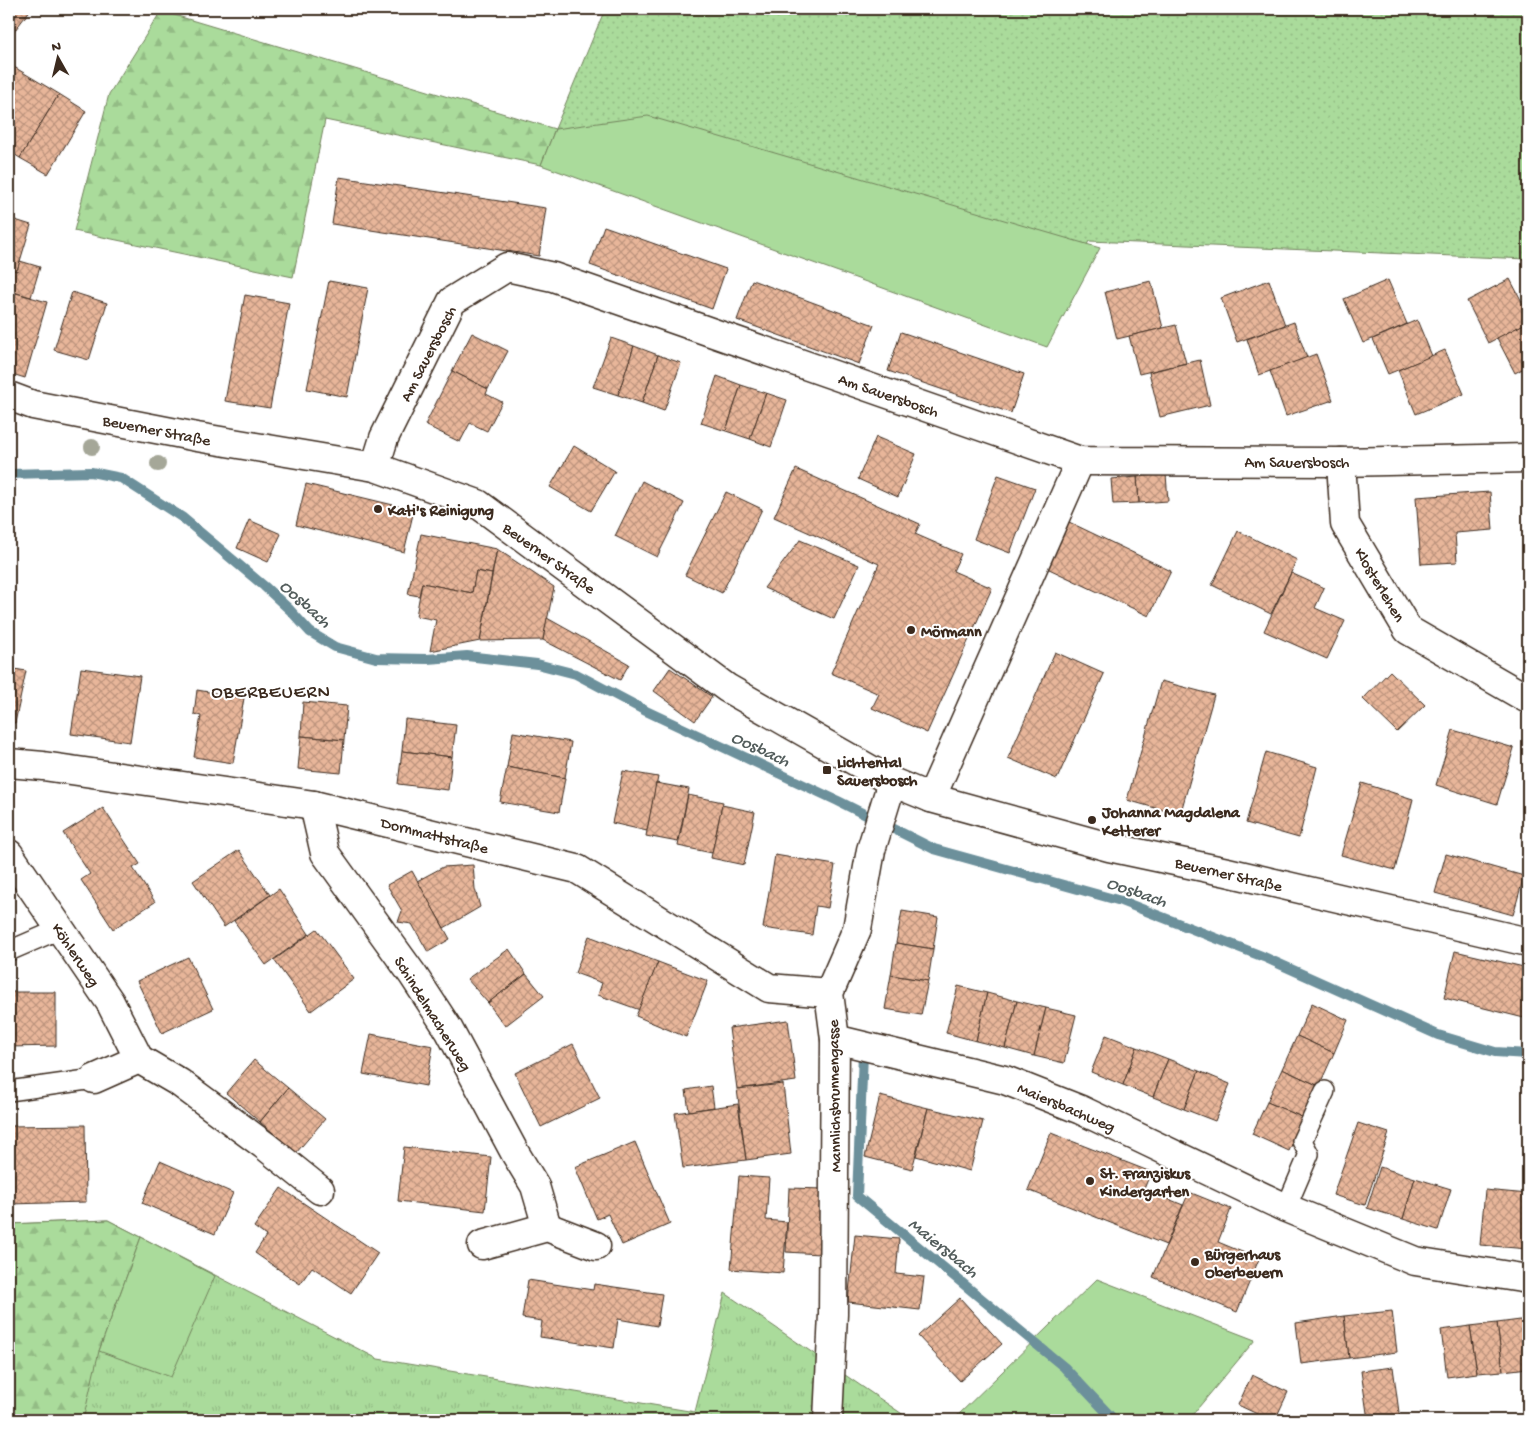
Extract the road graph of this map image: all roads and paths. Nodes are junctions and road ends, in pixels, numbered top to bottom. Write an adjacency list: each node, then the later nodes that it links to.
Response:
1 (9, 396): 5 (street, Beuerner Straße)
2 (1528, 458): 4 (street, Am Sauersbosch)
3 (1080, 461): 4 (street, Am Sauersbosch); 5 (street, Am Sauersbosch); 9 (street)
4 (1341, 462): 6 (street, Klosterlehen)
5 (375, 467): 8 (street, Beuerner Straße)
6 (1528, 699)
7 (9, 763): 10 (street, Dornmattstraße)
8 (892, 782): 9 (street, Beuerner Straße); 15 (street)
9 (931, 798): 13 (street, Beuerner Straße)
10 (314, 805): 15 (street, Dornmattstraße); 23 (street, Schindelmacherweg)
11 (9, 854): 12 (street, Köhlerweg)
12 (60, 929): 14 (lane); 17 (street, Köhlerweg)
13 (1528, 942)
14 (9, 951)
15 (829, 993): 16 (street, Mannlichsbrunnengasse)
16 (835, 1039): 22 (street, Maiersbachweg); 27 (street, Mannlichsbrunnengasse)
17 (139, 1059): 18 (street); 21 (street)
18 (94, 1079): 19 (lane)
19 (9, 1091)
20 (1325, 1091): 22 (lane)
21 (320, 1190)
22 (1286, 1208): 26 (street, Maiersbachweg)
23 (547, 1227): 24 (street); 25 (street)
24 (482, 1245)
25 (596, 1246)
26 (1528, 1280)
27 (828, 1420)

